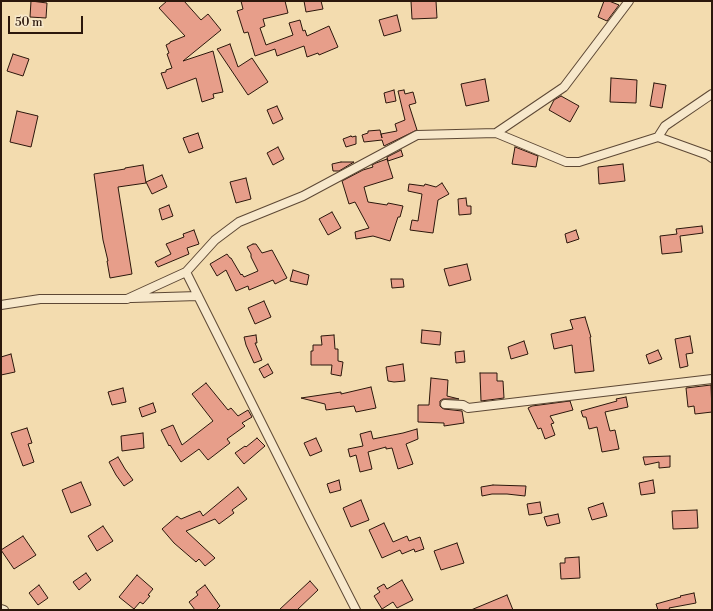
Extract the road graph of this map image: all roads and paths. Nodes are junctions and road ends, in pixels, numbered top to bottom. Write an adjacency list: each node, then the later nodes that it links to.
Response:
1 (629, 1): 3 (street)
2 (712, 94): 4 (street)
3 (496, 133): 4 (street); 6 (street)
4 (658, 137): 5 (street)
5 (712, 158)
6 (186, 272): 7 (street); 8 (street)
7 (198, 296): 8 (street); 14 (street)
8 (127, 299): 9 (street)
9 (1, 304)
10 (712, 379): 11 (street)
11 (445, 404)
12 (1, 609): 13 (street)
13 (4, 610)
14 (356, 610)

